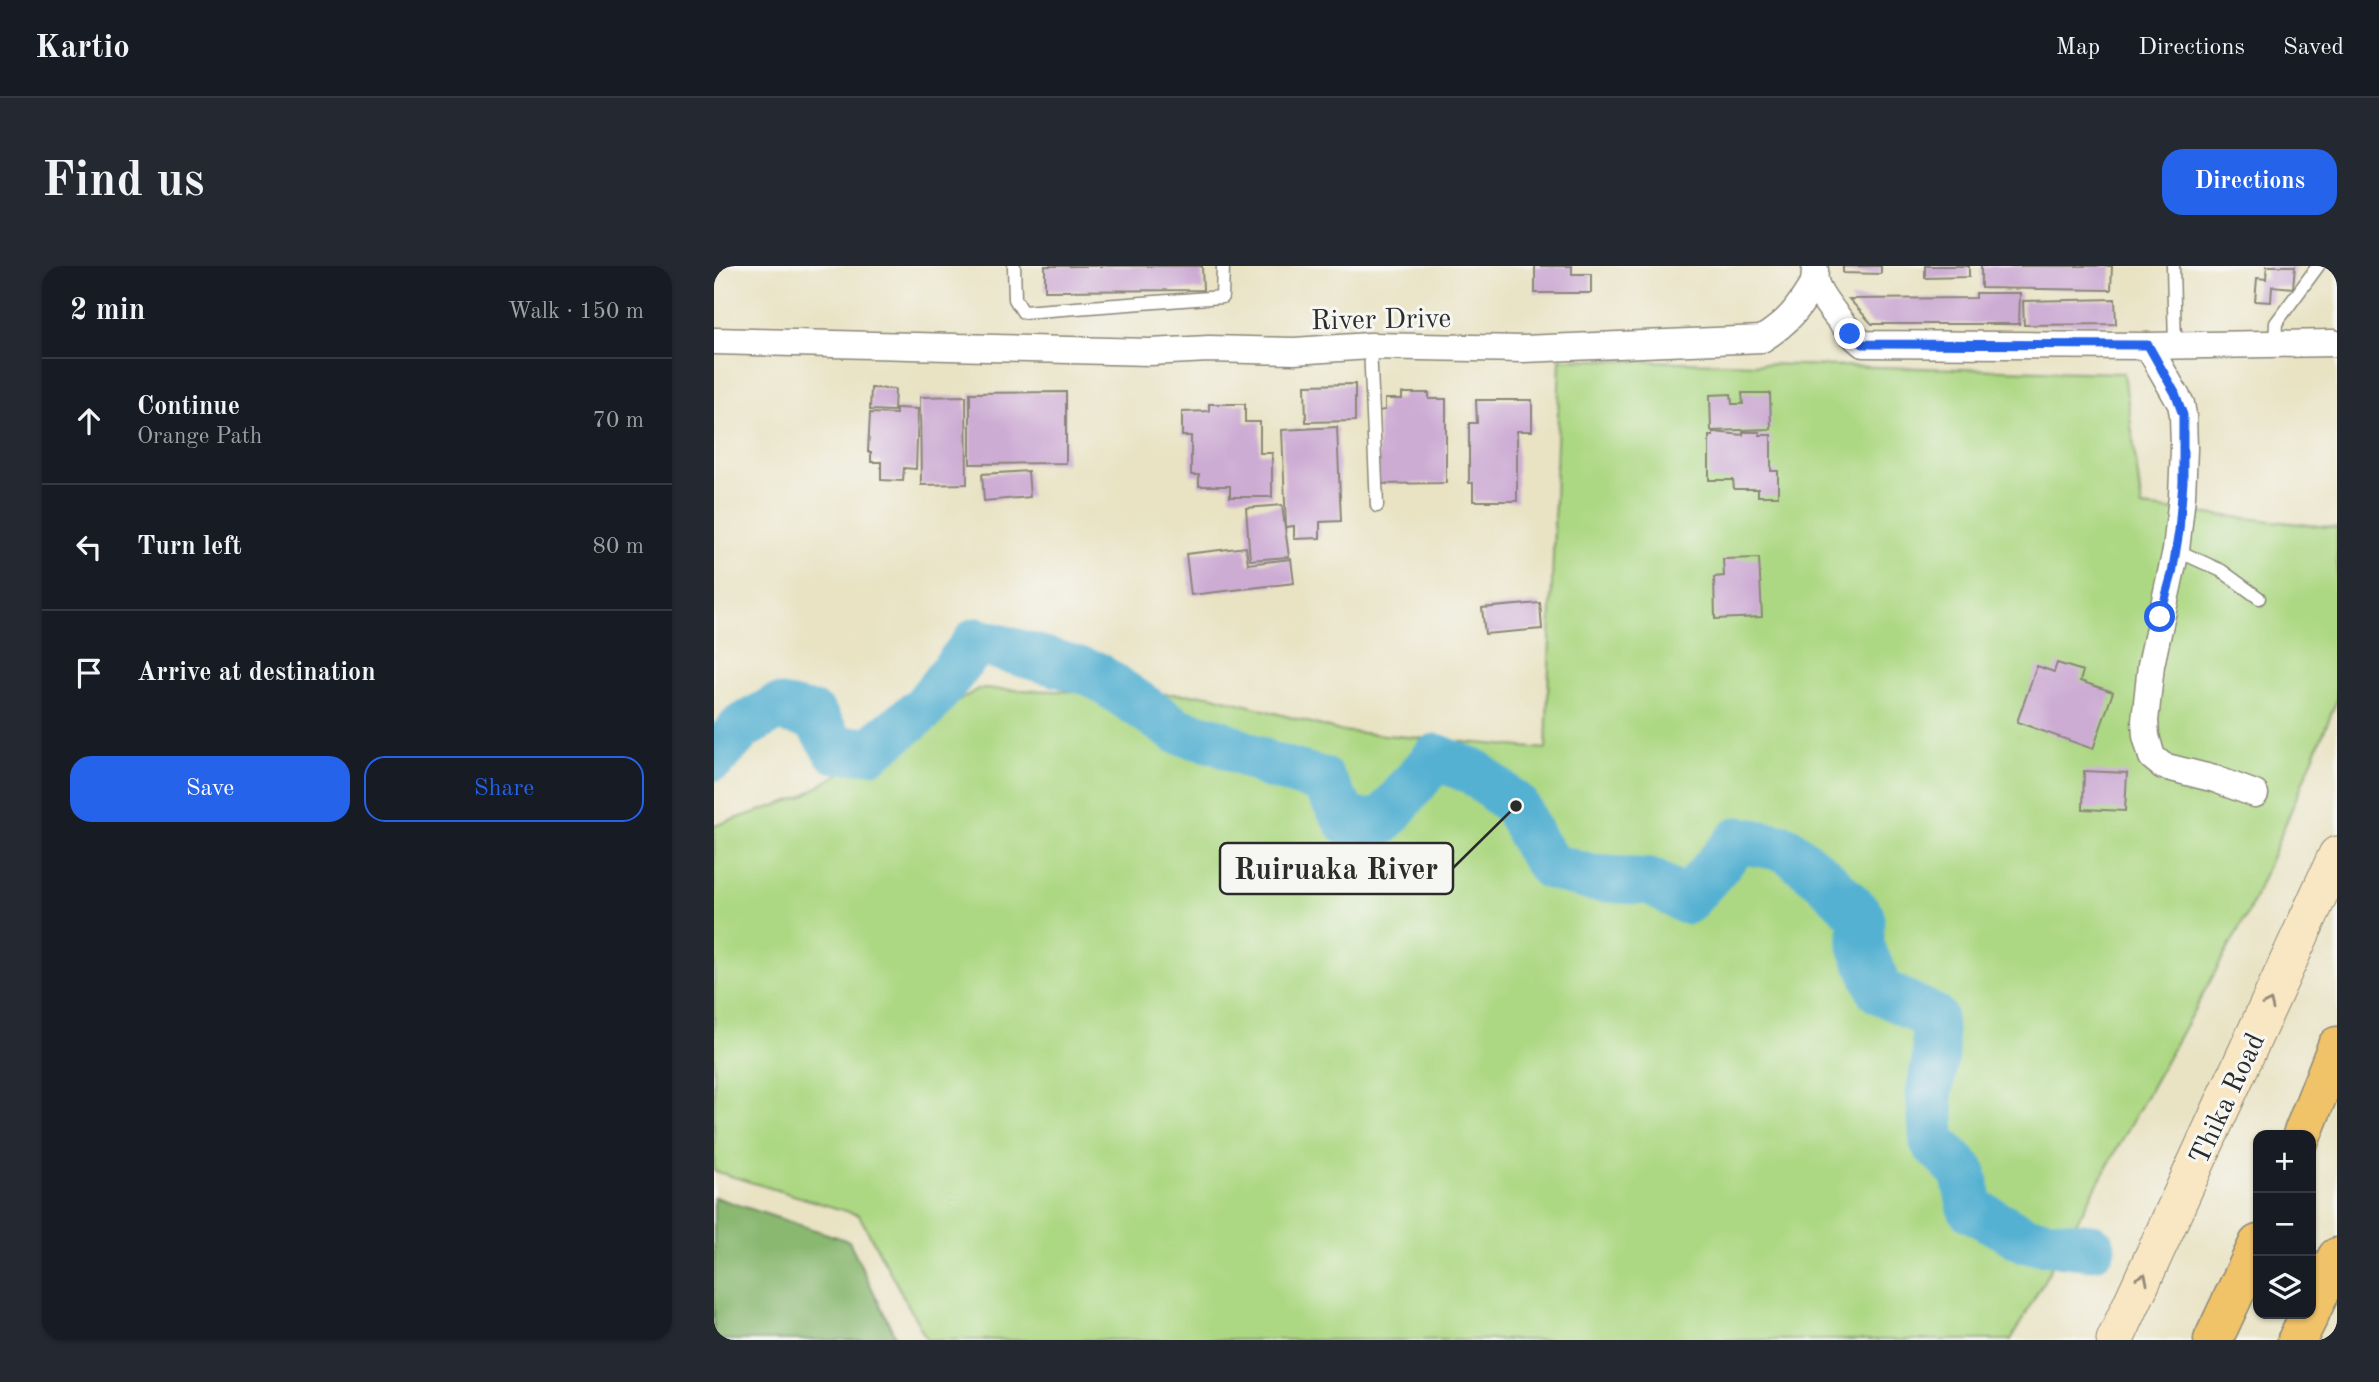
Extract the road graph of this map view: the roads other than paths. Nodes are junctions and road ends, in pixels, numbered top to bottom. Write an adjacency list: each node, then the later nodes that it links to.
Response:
1 (1014, 266): 2 (lane)
2 (1223, 266)
3 (2173, 266): 10 (lane)
4 (2318, 266): 8 (lane)
5 (1815, 274): 9 (street); 11 (street, River Drive)
6 (714, 341): 11 (street, River Drive)
7 (2335, 343): 8 (street)
8 (2275, 344): 10 (street)
9 (2148, 345): 10 (street); 13 (street)
10 (2175, 345)
11 (1370, 346): 12 (lane)
12 (1377, 506)
13 (2176, 550): 14 (lane); 15 (street)
14 (2259, 598)
15 (2255, 794)
16 (2337, 856): 23 (main road, Thika Road, one-way to 16)
17 (2337, 1046): 18 (highway)
18 (2304, 1130)
19 (2253, 1255): 24 (highway)
20 (2337, 1257): 21 (highway)
21 (2316, 1300)
22 (2307, 1319): 25 (highway)
23 (2115, 1340)
24 (2213, 1340)
25 (2297, 1340)

